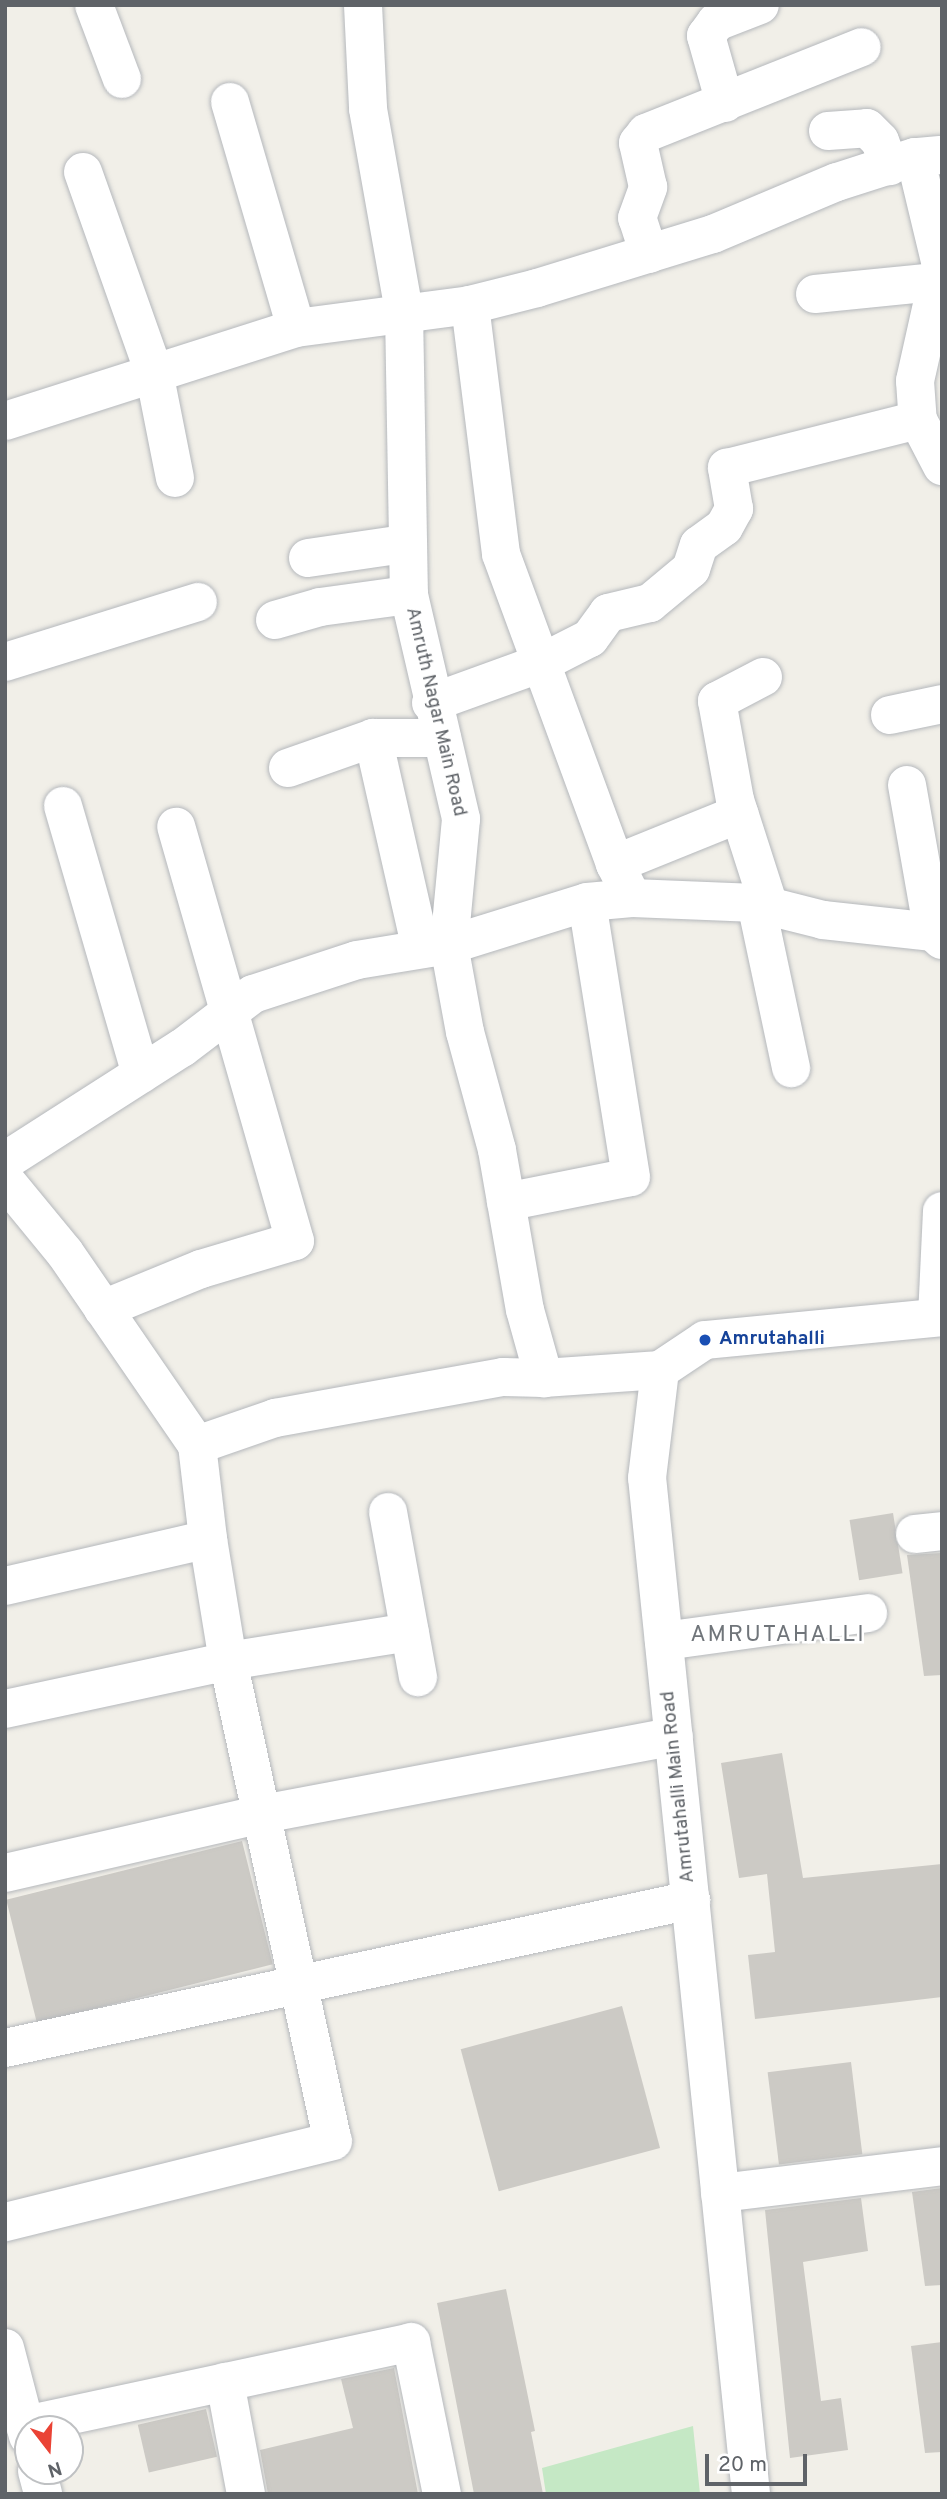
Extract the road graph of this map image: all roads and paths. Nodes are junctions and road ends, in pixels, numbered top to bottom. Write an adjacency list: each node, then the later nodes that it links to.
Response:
1 (94, 5): 5 (street)
2 (363, 5): 15 (street, Amruth Nagar Main Road)
3 (760, 5): 7 (street)
4 (862, 47): 7 (street)
5 (122, 79)
6 (230, 102): 16 (street)
7 (725, 103): 11 (street)
8 (828, 131): 9 (street)
9 (915, 159): 11 (street); 12 (street)
10 (83, 172): 17 (street)
11 (649, 254): 14 (street)
12 (939, 268): 13 (street); 18 (street)
13 (815, 294)
14 (470, 305): 15 (street); 28 (street)
15 (404, 312): 16 (street); 22 (street, Amruth Nagar Main Road)
16 (296, 328): 17 (street)
17 (153, 372): 19 (street); 21 (street)
18 (918, 420): 20 (street); 28 (street)
19 (5, 421)
20 (942, 466)
21 (175, 478)
22 (404, 544): 23 (street); 24 (street, Amruth Nagar Main Road)
23 (308, 558)
24 (409, 595): 26 (street); 32 (street, Amruth Nagar Main Road)
25 (198, 602): 27 (street)
26 (275, 620)
27 (5, 662)
28 (539, 664): 32 (street); 39 (street)
29 (763, 677): 37 (street)
30 (942, 704): 31 (street)
31 (890, 715)
32 (437, 720): 33 (street); 44 (street, Amruth Nagar Main Road)
33 (373, 738): 34 (street); 44 (street)
34 (288, 768)
35 (907, 785): 43 (street)
36 (63, 806): 47 (street)
37 (739, 814): 39 (street); 42 (street)
38 (176, 827): 45 (street)
39 (615, 864): 40 (street)
40 (632, 898): 41 (street); 42 (street)
41 (587, 902): 44 (street); 50 (street)
42 (762, 905): 43 (street); 46 (street)
43 (938, 936)
44 (435, 947): 45 (street); 50 (street, Amruth Nagar Main Road)
45 (230, 1012): 47 (street); 52 (street)
46 (791, 1068)
47 (141, 1074): 48 (street)
48 (5, 1161)
49 (5, 1180): 52 (street)
50 (506, 1202): 55 (street, Amruth Nagar Main Road)
51 (942, 1211): 53 (street)
52 (103, 1309): 56 (street)
53 (939, 1317): 54 (street)
54 (660, 1370): 55 (street); 62 (street, Amrutahalli Main Road)
55 (544, 1378): 56 (street)
56 (197, 1445): 58 (street)
57 (388, 1512): 61 (street)
58 (208, 1539): 59 (street); 63 (street)
59 (5, 1586)
60 (868, 1613): 62 (street)
61 (410, 1632): 63 (street); 64 (street)
62 (664, 1641): 66 (street, Amrutahalli Main Road)
63 (228, 1661): 65 (street); 67 (street)
64 (418, 1677)
65 (5, 1709)
66 (674, 1736): 67 (street); 69 (street, Amrutahalli Main Road)
67 (263, 1814): 68 (street); 70 (street)
68 (5, 1873)
69 (691, 1900): 70 (street); 73 (street, Amrutahalli Main Road)
70 (298, 1985): 71 (street); 74 (street)
71 (5, 2048)
72 (942, 2166): 73 (street)
73 (720, 2193): 81 (street, Amrutahalli Main Road)
74 (5, 2222)
75 (5, 2348): 77 (street)
76 (225, 2382): 78 (street); 79 (street); 80 (street)
77 (23, 2415)
78 (84, 2416)
79 (246, 2494)
80 (442, 2494)
81 (751, 2494)

